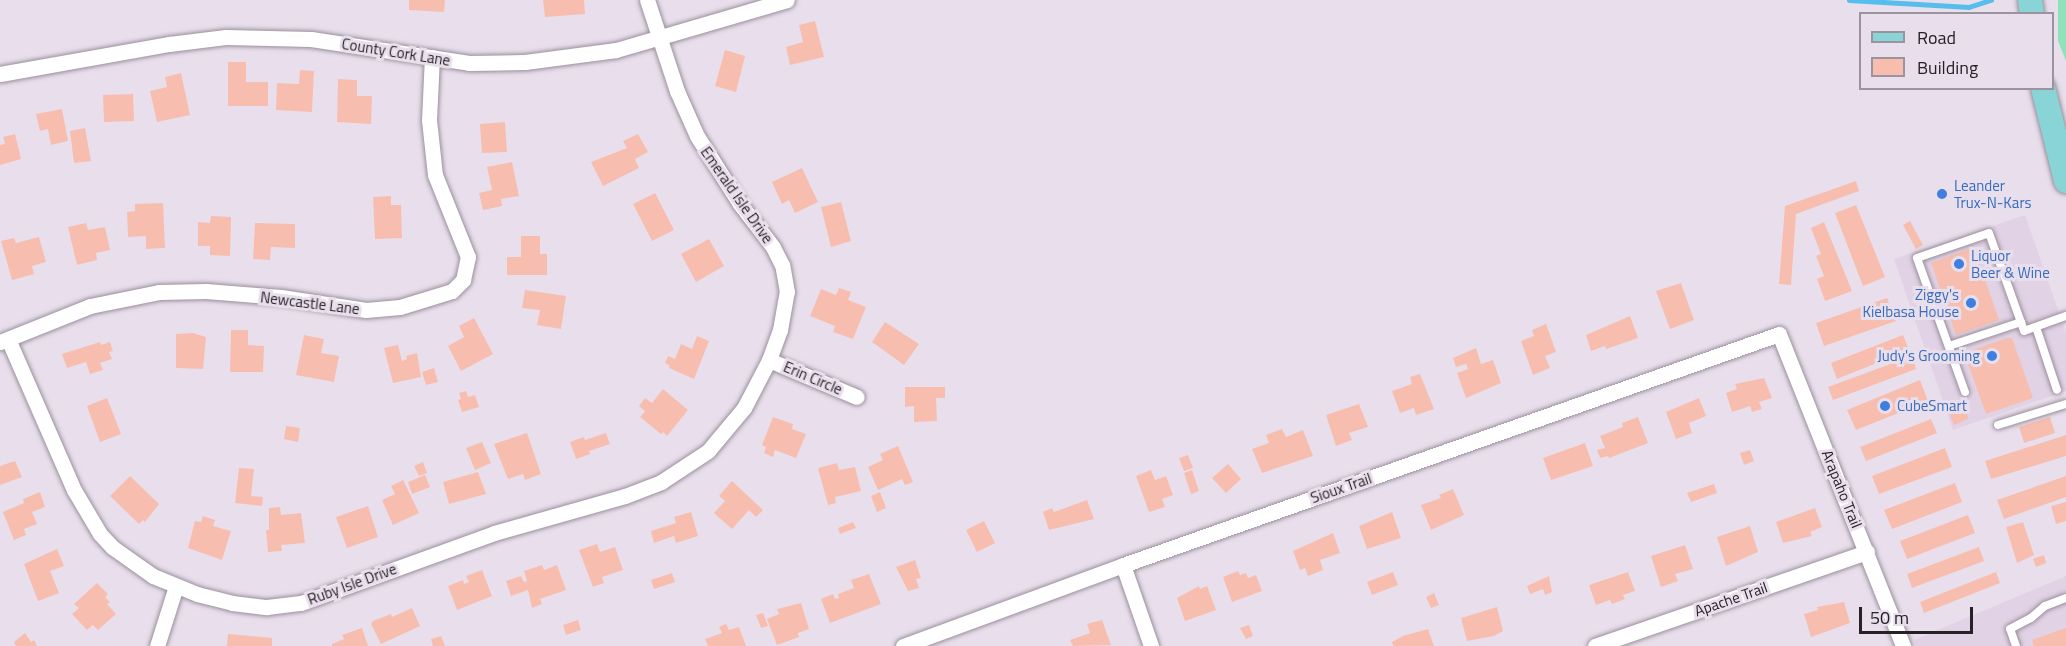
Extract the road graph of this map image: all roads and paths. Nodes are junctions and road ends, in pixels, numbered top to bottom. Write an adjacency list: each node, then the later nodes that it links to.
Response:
1 (647, 0): 3 (street, Emerald Isle Drive)
2 (787, 0): 3 (street, County Cork Lane)
3 (657, 38): 4 (street, County Cork Lane); 14 (street, Emerald Isle Drive)
4 (432, 57): 5 (street, County Cork Lane); 12 (street, Newcastle Lane)
5 (0, 74)
6 (2043, 90): 7 (main road)
7 (2066, 181)
8 (2066, 316): 10 (lane)
9 (2021, 322): 10 (lane); 13 (lane); 13 (lane)
10 (2036, 327): 15 (lane)
11 (1779, 334): 20 (street, Arapaho Trail); 21 (street, Sioux Trail)
12 (4, 341): 22 (street, Ruby Isle Drive)
13 (1949, 346): 16 (lane)
14 (769, 360): 17 (street, Erin Circle); 22 (street, Ruby Isle Drive)
15 (2057, 390)
16 (1965, 392)
17 (857, 397)
18 (2066, 404): 19 (lane)
19 (1998, 425)
20 (1867, 552): 27 (street, Apache Trail); 28 (street, Arapaho Trail)
21 (1123, 565): 25 (street, Sioux Trail); 26 (street)
22 (176, 585): 24 (street)
23 (2066, 598): 29 (lane)
24 (157, 646)
25 (903, 646)
26 (1150, 646)
27 (1595, 646)
28 (1903, 646)
29 (2016, 646)

